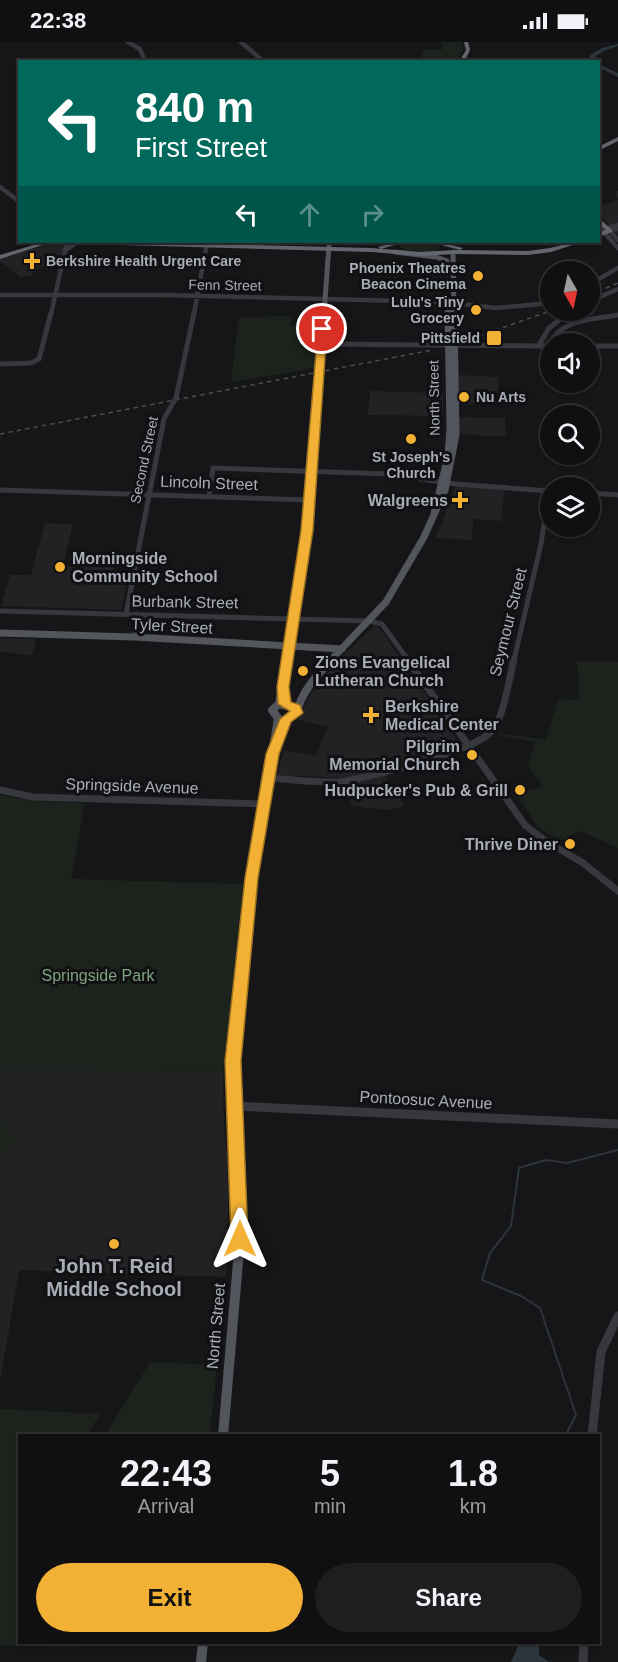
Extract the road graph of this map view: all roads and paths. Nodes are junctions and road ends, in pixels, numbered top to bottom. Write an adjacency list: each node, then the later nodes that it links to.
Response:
1 (128, 42): 4 (street)
2 (241, 42): 5 (street)
3 (466, 42): 6 (highway)
4 (144, 60)
5 (262, 60)
6 (462, 60)
7 (618, 139): 8 (highway)
8 (600, 148)
9 (0, 187): 10 (street)
10 (15, 196)
11 (618, 227): 12 (street)
12 (603, 231): 13 (street); 28 (street)
13 (618, 240)
14 (34, 243): 31 (highway)
15 (46, 243): 31 (highway)
16 (67, 243): 29 (street)
17 (76, 243): 29 (street)
18 (138, 243): 23 (highway)
19 (179, 243): 23 (highway)
20 (397, 243): 25 (highway)
21 (563, 243): 26 (highway)
22 (576, 243): 26 (highway)
23 (206, 245): 24 (highway); 27 (highway); 38 (street, Second Street)
24 (303, 245): 25 (highway); 27 (highway)
25 (329, 247): 27 (highway); 30 (highway); 40 (main road)
26 (448, 247): 30 (highway); 32 (main road, North Street); 41 (main road, North Street)
27 (283, 248)
28 (618, 248)
29 (66, 250): 36 (street)
30 (395, 252): 32 (main road)
31 (0, 256)
32 (447, 261): 41 (main road, North Street)
33 (618, 266): 34 (street)
34 (600, 278)
35 (618, 289): 39 (street)
36 (56, 295): 37 (street, Fenn Street); 38 (street, Fenn Street); 51 (street)
37 (0, 296)
38 (196, 296): 40 (street, Fenn Street); 57 (street, Second Street)
39 (600, 297)
40 (325, 299): 41 (street, Fenn Street); 46 (main road)
41 (451, 303): 42 (street, Fenn Street); 47 (main road, North Street)
42 (540, 304)
43 (618, 315): 45 (street)
44 (558, 321): 48 (street)
45 (557, 333)
46 (321, 344): 47 (street); 52 (main road, bridge)
47 (452, 345): 48 (street); 53 (main road, North Street)
48 (539, 345)
49 (600, 346): 50 (street)
50 (618, 346)
51 (0, 364)
52 (312, 471): 53 (street); 59 (street); 60 (main road)
53 (445, 483): 55 (street); 66 (main road, North Street)
54 (0, 490): 57 (street, Lincoln Street)
55 (540, 490)
56 (600, 494): 58 (street)
57 (150, 495): 59 (street, Lincoln Street); 63 (street, Second Street)
58 (618, 495)
59 (209, 496): 60 (street, Lincoln Street)
60 (310, 500): 65 (main road)
61 (542, 537): 76 (street, Seymour Street)
62 (0, 610): 63 (street, Burbank Street)
63 (126, 614): 64 (street, Burbank Street)
64 (137, 614): 65 (street, Burbank Street); 69 (street)
65 (294, 618): 66 (street, Burbank Street); 67 (main road)
66 (369, 621): 72 (main road, North Street); 76 (street)
67 (292, 630): 70 (main road); 71 (main road)
68 (0, 633): 69 (main road, Tyler Street)
69 (134, 637): 70 (main road, Tyler Street)
70 (261, 644): 71 (main road, Tyler Street)
71 (290, 645): 72 (main road, Tyler Street); 73 (main road)
72 (342, 649): 74 (main road, North Street)
73 (282, 704): 74 (main road); 75 (main road, North Street)
74 (296, 708): 75 (main road, North Street)
75 (282, 719): 77 (main road, North Street)
76 (470, 747): 77 (street); 80 (street)
77 (268, 778): 79 (main road, North Street)
78 (0, 790): 79 (street, Springside Avenue)
79 (264, 804): 81 (main road, North Street)
80 (618, 891)
81 (233, 1106): 82 (street, Pontoosuc Avenue); 84 (main road, North Street)
82 (618, 1124)
83 (618, 1316): 85 (street)
84 (222, 1434)
85 (592, 1434)
86 (203, 1644): 88 (main road)
87 (584, 1644): 89 (street)
88 (201, 1662)
89 (583, 1662)

